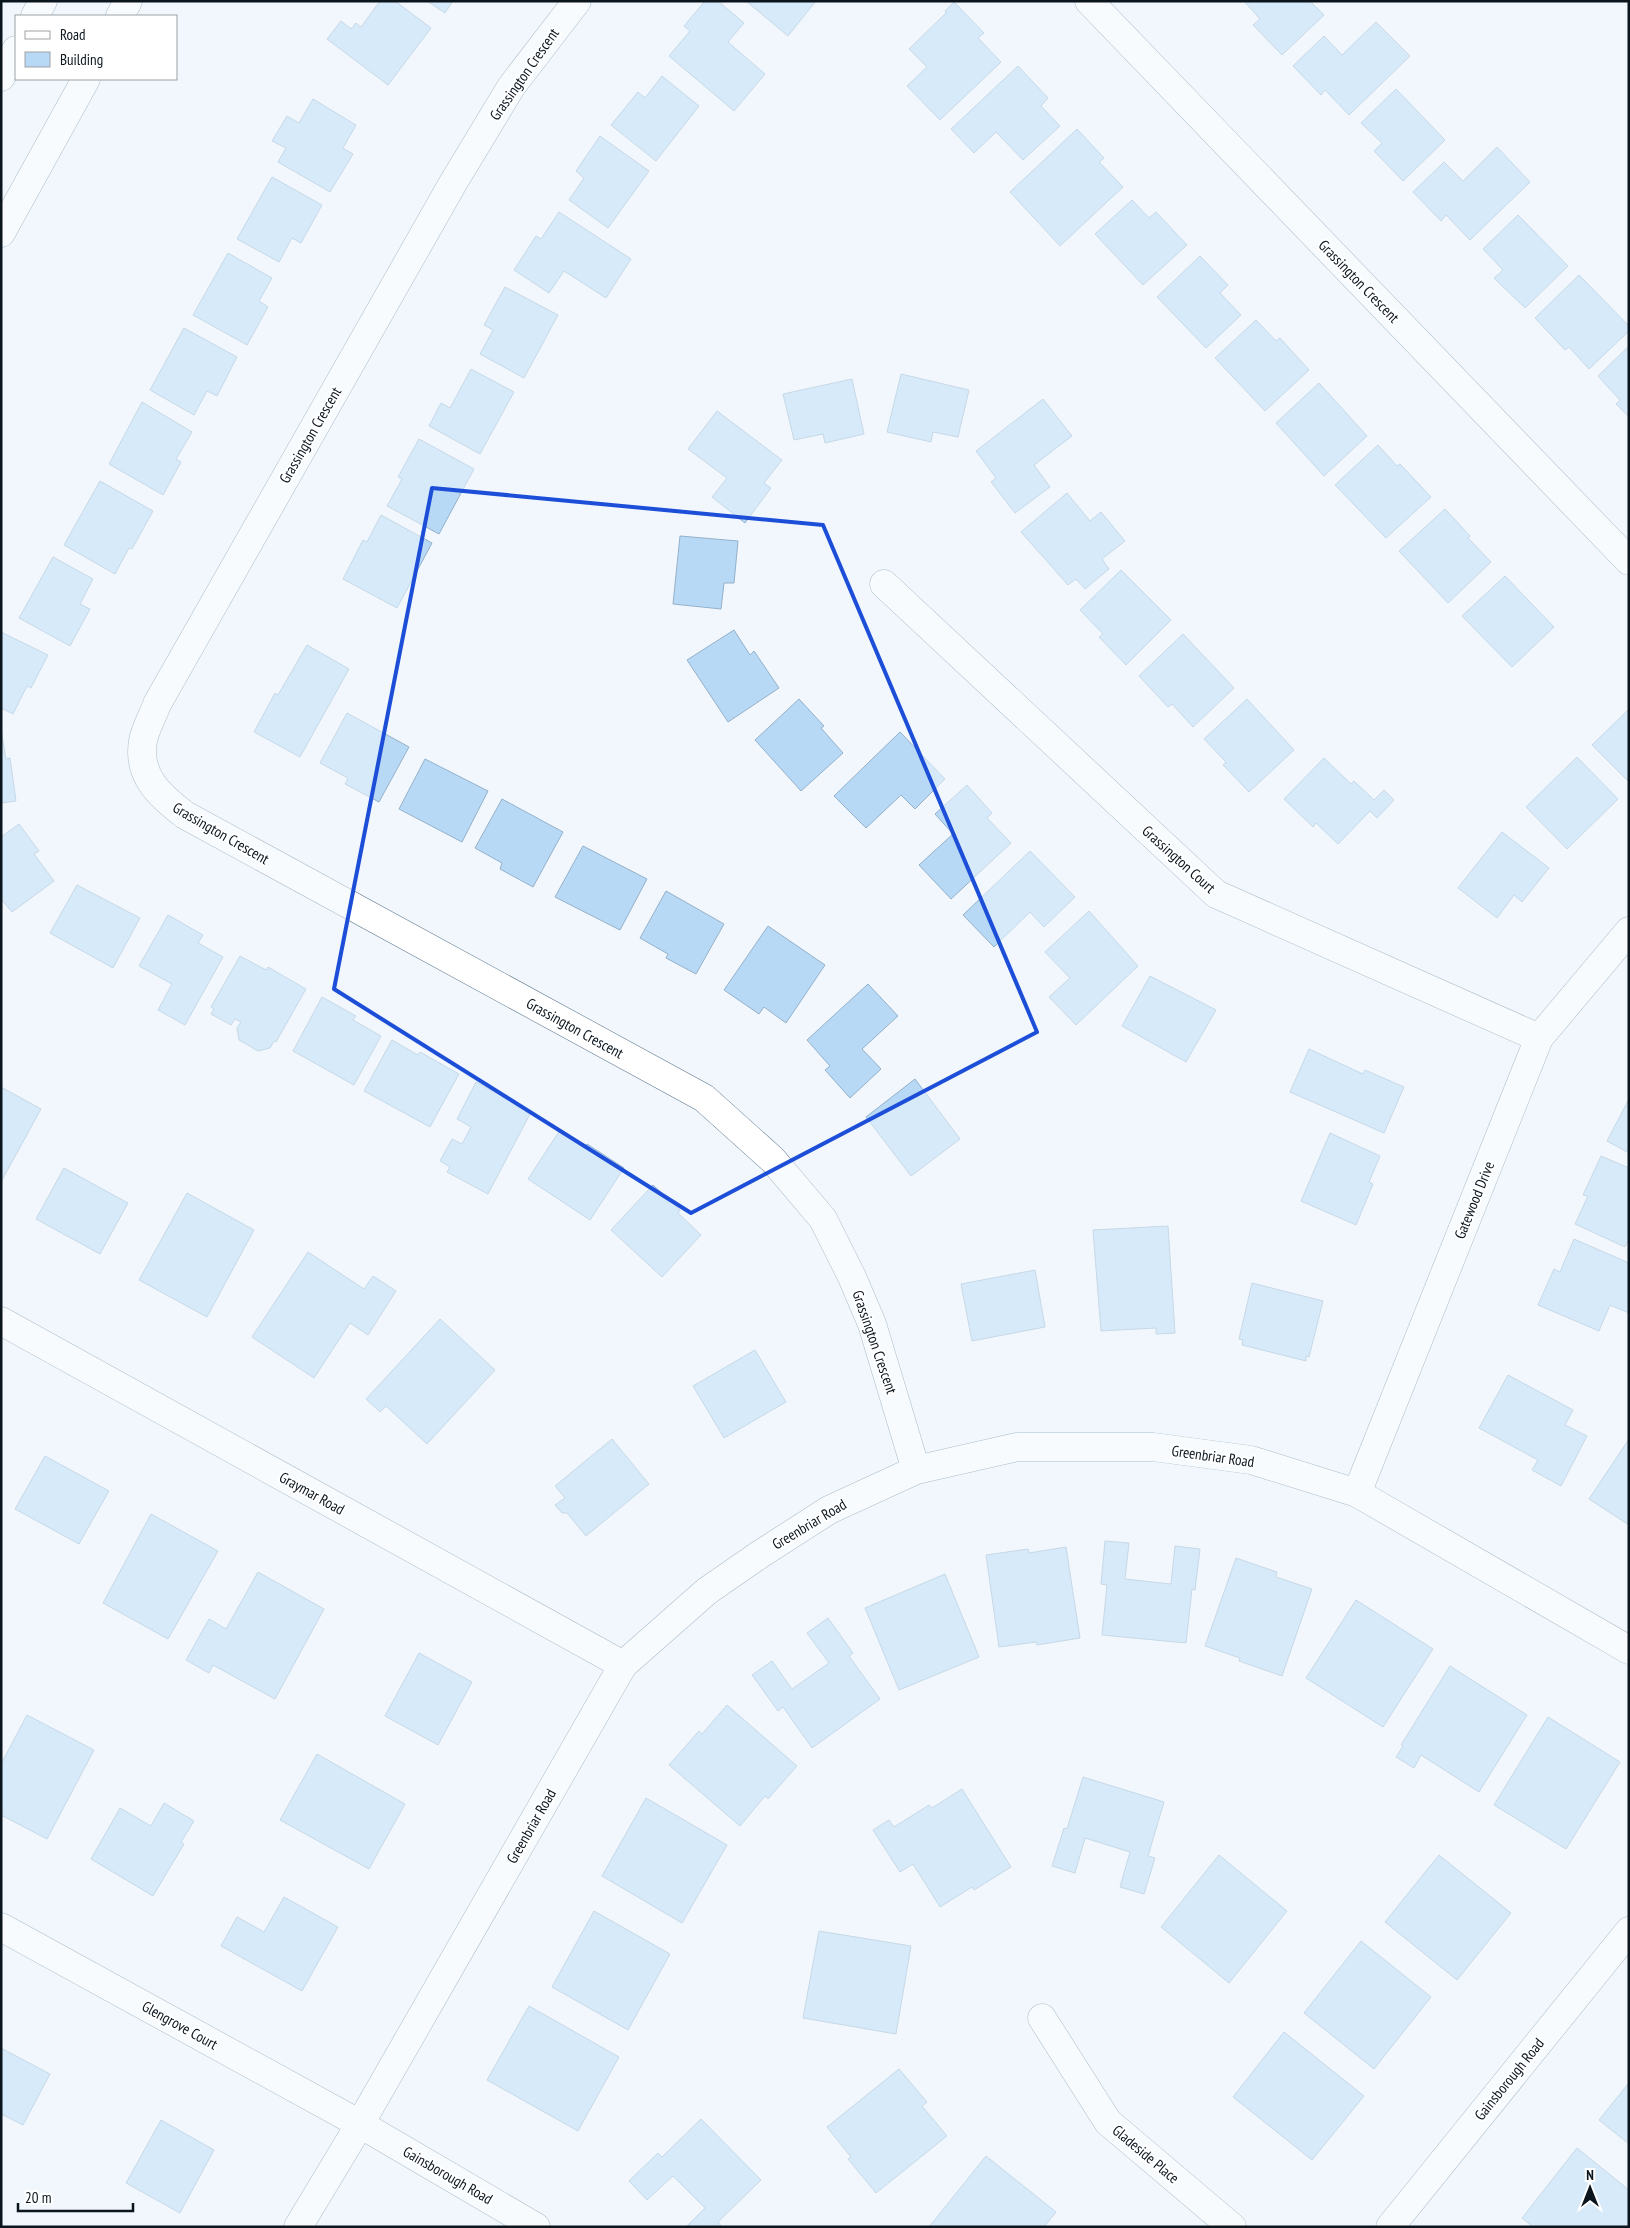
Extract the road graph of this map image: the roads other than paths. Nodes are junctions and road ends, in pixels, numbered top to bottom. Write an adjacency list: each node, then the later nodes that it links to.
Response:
1 (43, 1): 5 (street)
2 (128, 1): 6 (street)
3 (577, 1): 16 (street, Grassington Crescent)
4 (1089, 1): 11 (street, Grassington Crescent)
5 (36, 15)
6 (121, 15)
7 (15, 52): 8 (street)
8 (1, 77)
9 (85, 80): 10 (street)
10 (1, 233)
11 (1629, 560)
12 (884, 584): 14 (street, Grassington Court)
13 (1629, 931): 14 (street, Gatewood Drive)
14 (1539, 1038): 17 (street, Gatewood Drive)
15 (1, 1321): 19 (street, Graymar Road)
16 (916, 1470): 17 (street, Greenbriar Road); 19 (street, Greenbriar Road)
17 (1357, 1492): 18 (street, Greenbriar Road)
18 (1629, 1650)
19 (623, 1665): 23 (street, Greenbriar Road)
20 (1, 1927): 23 (street, Glengrove Court)
21 (1629, 1931): 27 (street, Gainsborough Road)
22 (1042, 2018): 26 (street, Gladeside Place)
23 (360, 2124): 24 (street, Greenbriar Road); 25 (street, Gainsborough Road)
24 (298, 2227)
25 (536, 2227)
26 (1232, 2227)
27 (1390, 2227)

